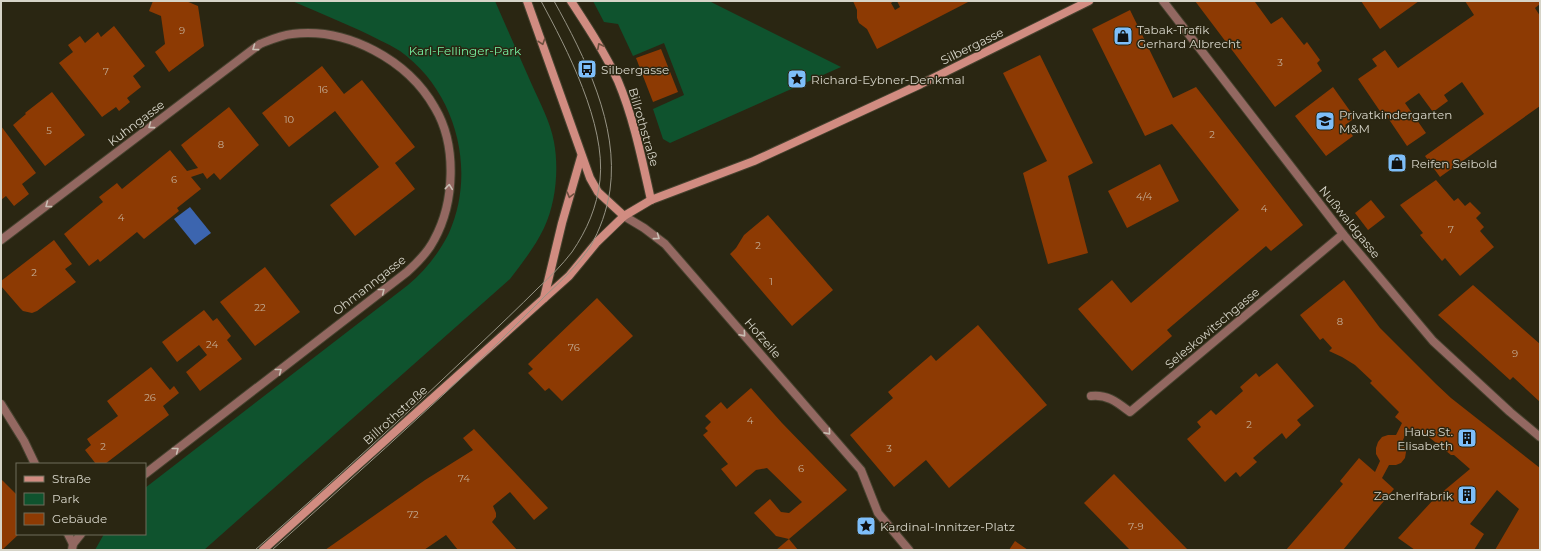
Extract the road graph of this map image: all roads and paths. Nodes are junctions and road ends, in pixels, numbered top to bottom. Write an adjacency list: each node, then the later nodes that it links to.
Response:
1 (527, 1): 6 (main road, one-way to 6)
2 (571, 1): 7 (main road, Billrothstraße, one-way to 2)
3 (1089, 1): 7 (main road, Silbergasse)
4 (1162, 1): 9 (street, Nußwaldgasse)
5 (291, 34): 10 (street, Kuhngasse, one-way to 10); 16 (street, Ohmanngasse, one-way to 5)
6 (581, 158): 8 (main road); 11 (main road, one-way to 11)
7 (651, 200): 8 (main road, Silbergasse)
8 (624, 216): 11 (main road, Billrothstraße); 21 (street, Hofzeile, one-way to 21)
9 (1343, 234): 12 (street, Seleskowitschgasse); 14 (street, Nußwaldgasse)
10 (1, 240)
11 (544, 298): 20 (main road, Billrothstraße)
12 (1092, 396)
13 (1, 404): 15 (street)
14 (1540, 437)
15 (35, 463)
16 (146, 473)
17 (68, 535): 19 (street)
18 (80, 535): 19 (street)
19 (72, 547)
20 (263, 550)
21 (909, 550)

